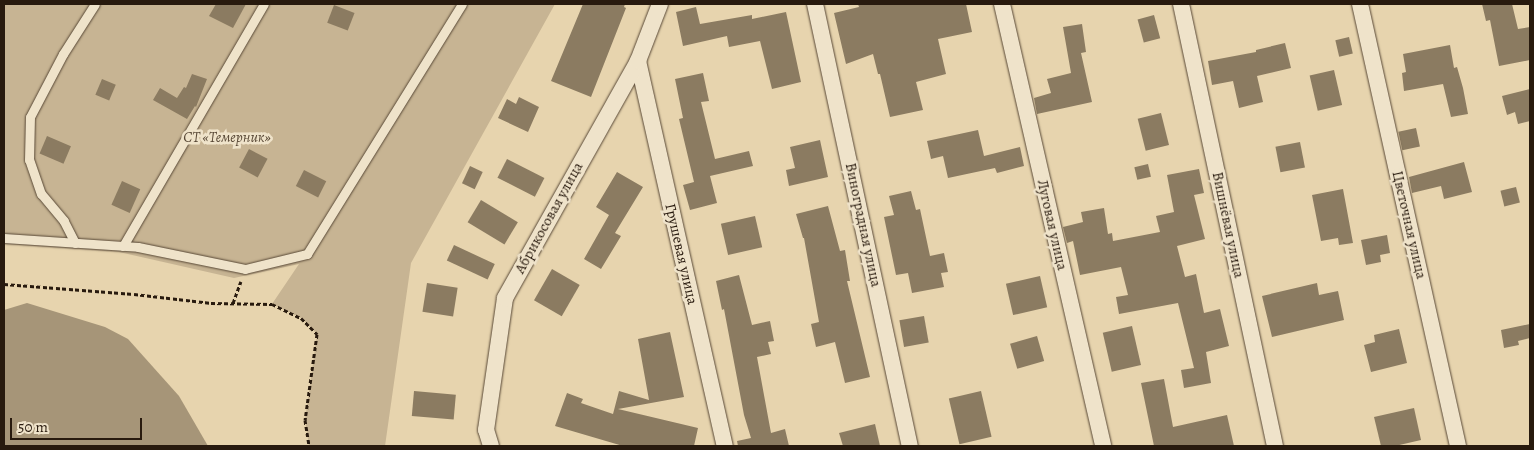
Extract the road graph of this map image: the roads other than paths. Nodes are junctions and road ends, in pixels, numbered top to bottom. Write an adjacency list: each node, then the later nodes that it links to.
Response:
1 (95, 4): 11 (lane)
2 (264, 4): 12 (lane)
3 (462, 4): 12 (lane)
4 (660, 4): 9 (street, Абрикосовая улица)
5 (815, 4): 15 (street, Виноградная улица)
6 (1002, 4): 16 (street, Луговая улица)
7 (1181, 4): 17 (street, Вишнёвая улица)
8 (1360, 4): 18 (street, Цветочная улица)
9 (638, 61): 13 (street, Абрикосовая улица); 14 (street, Грушевая улица)
10 (4, 238): 11 (lane)
11 (75, 243): 12 (lane)
12 (123, 246)
13 (491, 446)
14 (725, 446)
15 (910, 446)
16 (1103, 446)
17 (1275, 446)
18 (1458, 446)

